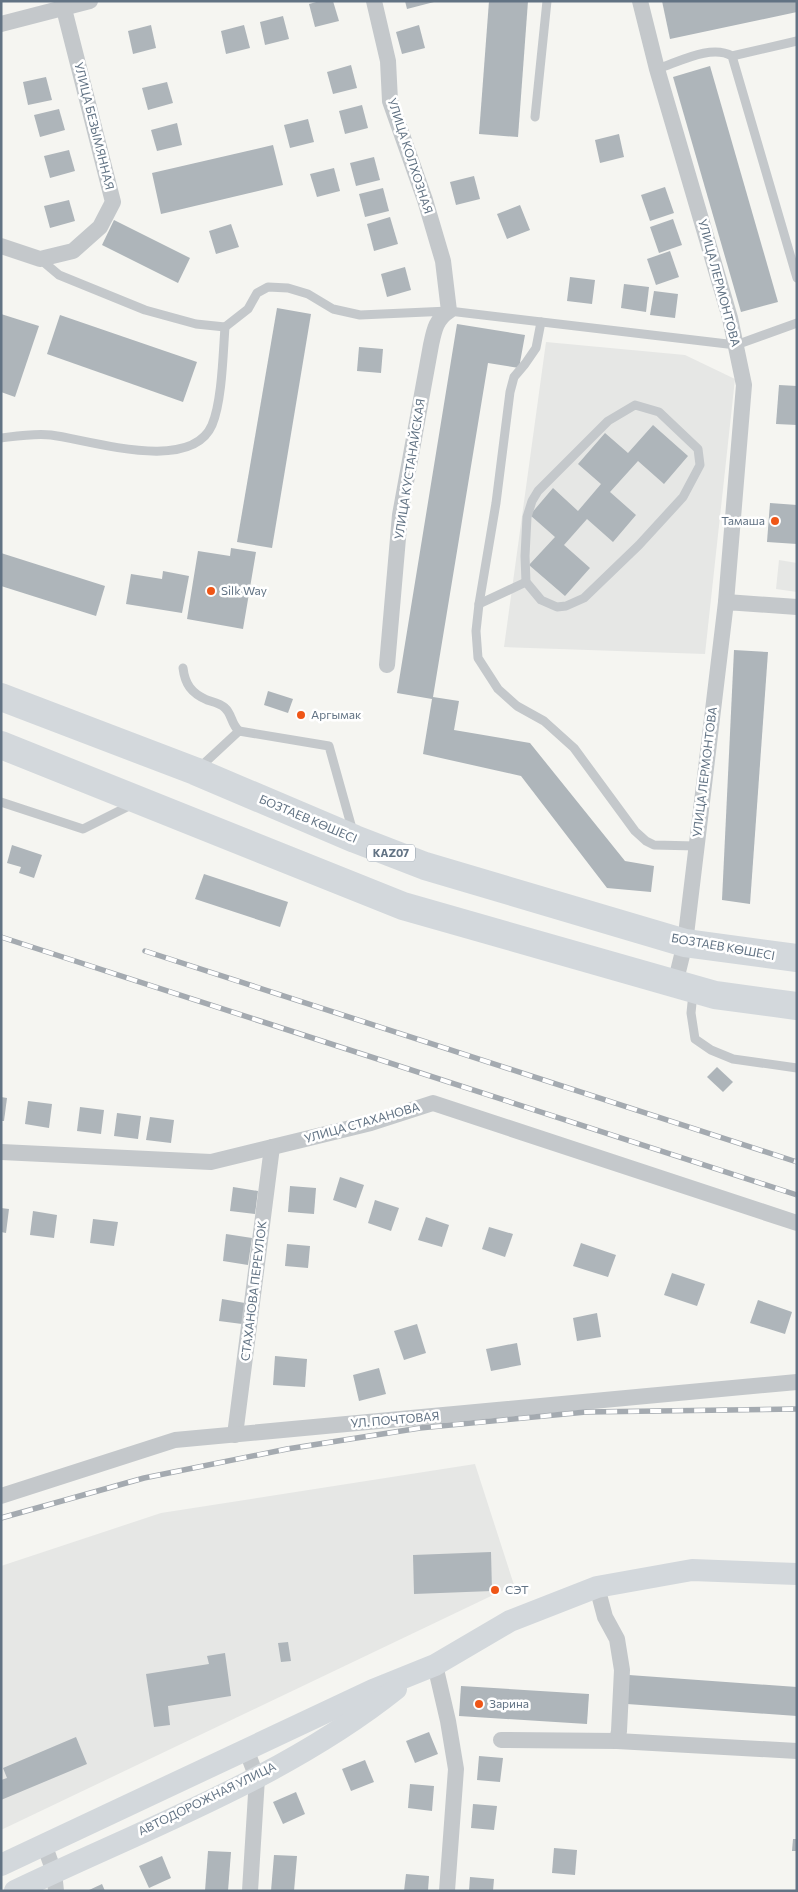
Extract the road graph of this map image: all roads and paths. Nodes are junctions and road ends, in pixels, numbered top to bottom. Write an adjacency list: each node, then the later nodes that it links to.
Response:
1 (90, 1): 5 (street)
2 (374, 1): 14 (street, УЛИЦА КОЛХОЗНАЯ)
3 (547, 1): 10 (lane)
4 (640, 1): 9 (street, УЛИЦА ЛЕРМОНТОВА)
5 (63, 5): 6 (street); 12 (street, УЛИЦА БЕЗЫМЯННАЯ)
6 (1, 24)
7 (797, 42): 8 (lane)
8 (732, 56): 9 (lane); 13 (lane)
9 (657, 70): 18 (street, УЛИЦА ЛЕРМОНТОВА)
10 (535, 117)
11 (1, 246): 12 (street)
12 (40, 259): 17 (lane)
13 (797, 278)
14 (449, 311): 15 (lane); 17 (lane); 24 (street, УЛИЦА КУСТАНАЙСКАЯ)
15 (541, 322): 18 (lane); 22 (lane)
16 (797, 323): 18 (lane)
17 (226, 327): 19 (lane)
18 (736, 345): 21 (street, УЛИЦА ЛЕРМОНТОВА)
19 (1, 438)
20 (526, 582): 20 (lane); 22 (lane)
21 (726, 602): 23 (street); 33 (street, УЛИЦА ЛЕРМОНТОВА)
22 (479, 604): 33 (lane)
23 (797, 607)
24 (387, 664)
25 (183, 668): 27 (lane)
26 (1, 696): 29 (highway, БОЗТАЕВ КӨШЕСІ / KAZ07)
27 (239, 731): 29 (lane); 32 (lane)
28 (1, 745): 30 (highway)
29 (195, 771): 32 (highway, БОЗТАЕВ КӨШЕСІ / KAZ07)
30 (140, 800): 31 (lane); 36 (highway)
31 (1, 802)
32 (356, 839): 34 (highway, БОЗТАЕВ КӨШЕСІ / KAZ07)
33 (696, 846): 34 (street, УЛИЦА ЛЕРМОНТОВА)
34 (684, 943): 35 (highway, БОЗТАЕВ КӨШЕСІ / KAZ07); 36 (street, УЛИЦА ЛЕРМОНТОВА)
35 (797, 958)
36 (684, 987): 37 (highway); 38 (lane)
37 (797, 1006)
38 (797, 1068)
39 (272, 1147): 40 (street, УЛИЦА СТАХАНОВА); 41 (street, УЛИЦА СТАХАНОВА); 43 (street, СТАХАНОВА ПЕРЕУЛОК)
40 (1, 1152)
41 (797, 1223)
42 (797, 1382): 43 (street, УЛ. ПОЧТОВАЯ)
43 (235, 1435): 44 (street, УЛ. ПОЧТОВАЯ)
44 (1, 1496)
45 (797, 1574): 46 (main road, АВТОДОРОЖНАЯ УЛИЦА)
46 (597, 1587): 47 (main road, АВТОДОРОЖНАЯ УЛИЦА); 50 (street)
47 (435, 1665): 48 (main road, АВТОДОРОЖНАЯ УЛИЦА); 59 (street)
48 (415, 1674): 51 (main road, АВТОДОРОЖНАЯ УЛИЦА); 53 (main road, АВТОДОРОЖНАЯ УЛИЦА)
49 (502, 1740): 50 (street)
50 (617, 1741): 52 (street)
51 (246, 1749): 53 (street); 54 (main road, АВТОДОРОЖНАЯ УЛИЦА)
52 (797, 1751)
53 (257, 1778): 56 (main road, АВТОДОРОЖНАЯ УЛИЦА); 58 (street)
54 (44, 1844): 55 (main road, АВТОДОРОЖНАЯ УЛИЦА); 56 (street)
55 (1, 1864)
56 (55, 1881): 57 (main road, АВТОДОРОЖНАЯ УЛИЦА)
57 (15, 1891)
58 (250, 1891)
59 (447, 1891)

